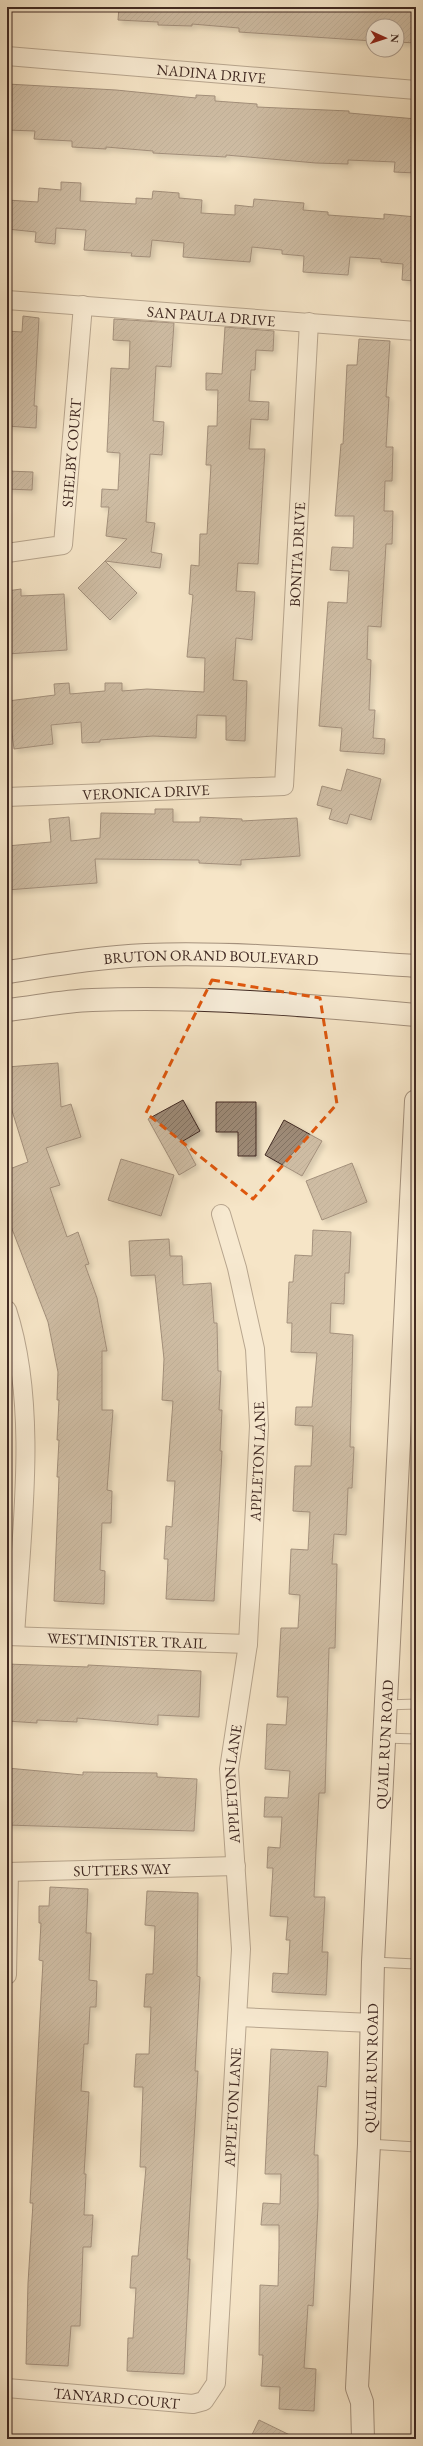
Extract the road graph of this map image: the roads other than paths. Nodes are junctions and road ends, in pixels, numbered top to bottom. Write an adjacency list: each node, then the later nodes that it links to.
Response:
1 (7, 56): 2 (street, NADINA DRIVE)
2 (416, 90)
3 (7, 300): 4 (street, SAN PAULA DRIVE)
4 (83, 305): 5 (street, SAN PAULA DRIVE); 7 (street, SHELBY COURT)
5 (309, 322): 6 (street, SAN PAULA DRIVE); 8 (street, BONITA DRIVE)
6 (416, 331)
7 (7, 553)
8 (284, 786): 9 (street, VERONICA DRIVE)
9 (7, 797)
10 (416, 966): 11 (street, BRUTON ORAND BOULEVARD)
11 (7, 972)
12 (7, 1010): 13 (street)
13 (416, 1016)
14 (416, 1101): 20 (street, QUAIL RUN ROAD)
15 (221, 1214): 18 (street, APPLETON LANE)
16 (7, 1310): 17 (street)
17 (11, 1636): 18 (street, WESTMINISTER TRAIL)
18 (248, 1644): 23 (street, APPLETON LANE)
19 (416, 1704): 20 (lane)
20 (386, 1705): 21 (street, QUAIL RUN ROAD)
21 (384, 1738): 22 (lane); 25 (street, QUAIL RUN ROAD)
22 (416, 1739)
23 (236, 1866): 24 (street, SUTTERS WAY); 28 (street, APPLETON LANE)
24 (8, 1872): 27 (street)
25 (373, 1962): 26 (lane); 29 (street, QUAIL RUN ROAD)
26 (416, 1964)
27 (7, 1975)
28 (238, 2017): 29 (street); 32 (street, APPLETON LANE)
29 (372, 2023): 30 (street, QUAIL RUN ROAD)
30 (369, 2144): 31 (lane); 34 (street, QUAIL RUN ROAD)
31 (416, 2147)
32 (216, 2383): 33 (street, TANYARD COURT)
33 (7, 2388)
34 (357, 2388): 35 (street, QUAIL RUN ROAD); 36 (street, QUAIL RUN ROAD)
35 (348, 2439)
36 (363, 2439)

